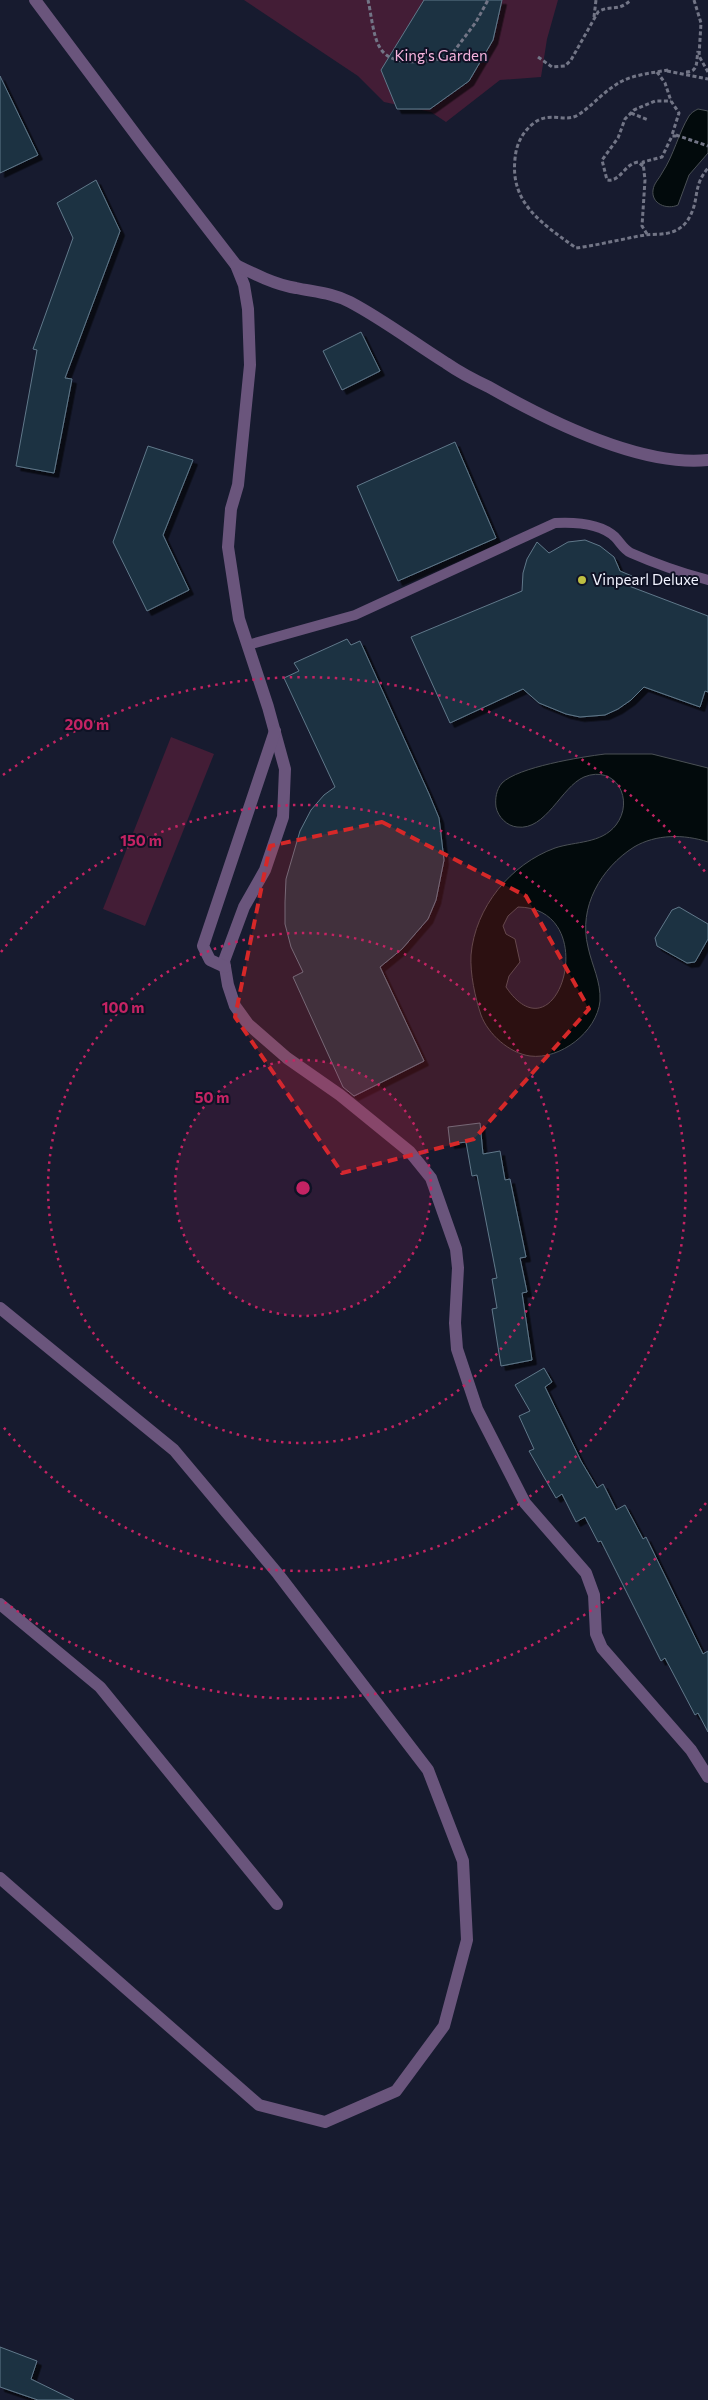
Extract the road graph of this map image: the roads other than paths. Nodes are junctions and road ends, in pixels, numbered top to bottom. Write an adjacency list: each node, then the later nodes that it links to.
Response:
1 (36, 0): 2 (street)
2 (236, 265): 3 (street); 5 (street)
3 (708, 460)
4 (708, 580): 5 (lane)
5 (248, 645): 6 (street)
6 (275, 731): 7 (street); 7 (street)
7 (225, 967): 10 (street)
8 (0, 1308): 13 (street)
9 (0, 1604): 14 (street)
10 (691, 1750): 11 (street); 12 (street)
11 (708, 1762)
12 (708, 1778)
13 (0, 1878)
14 (277, 1904)

